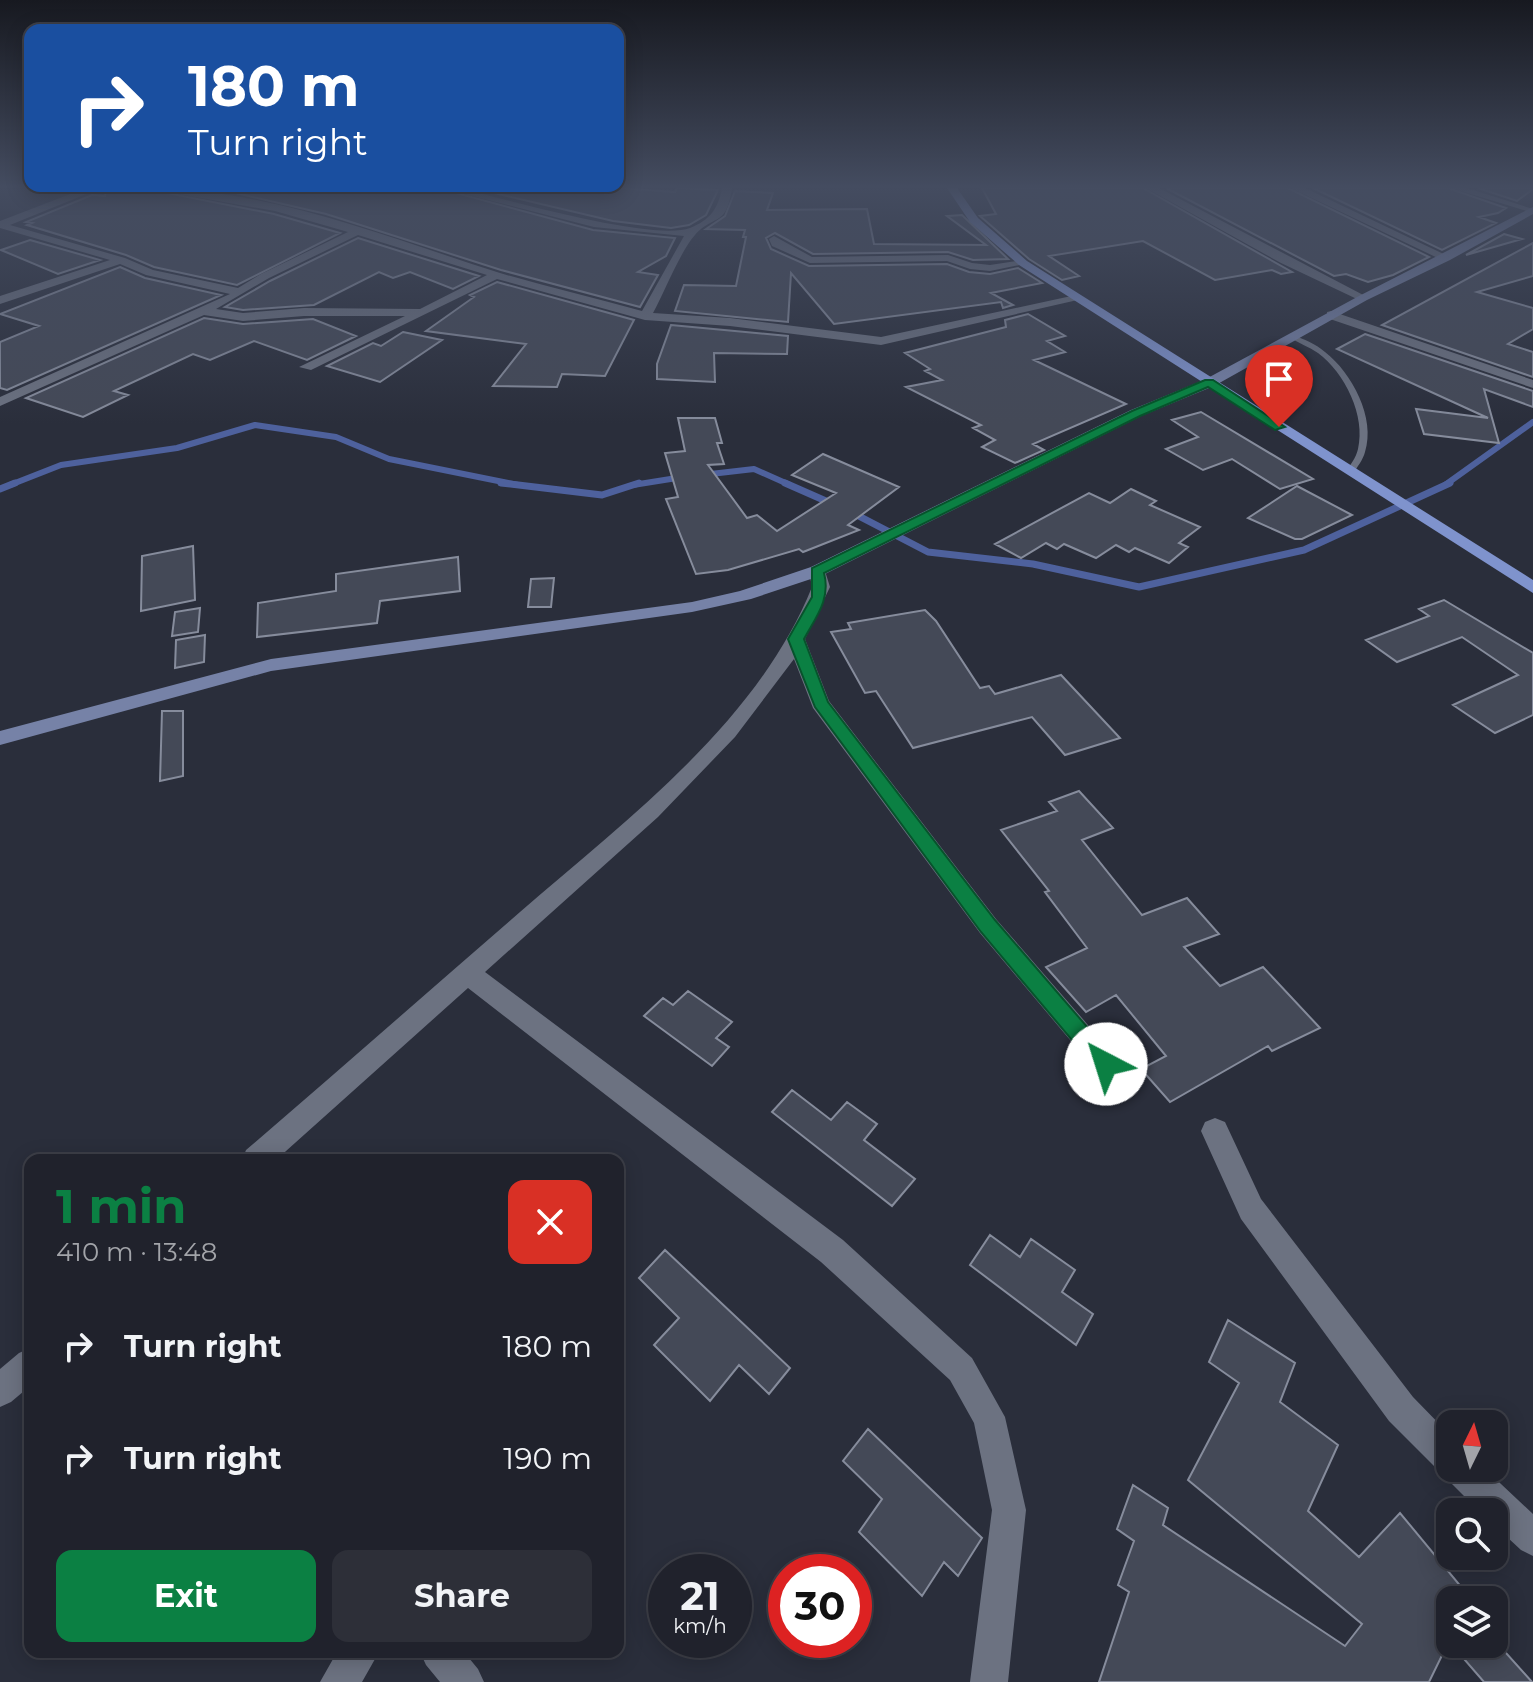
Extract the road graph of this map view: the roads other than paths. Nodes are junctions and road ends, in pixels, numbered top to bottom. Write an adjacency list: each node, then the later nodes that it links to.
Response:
1 (101, 266): 15 (street)
2 (135, 266): 12 (street)
3 (288, 266): 12 (street)
4 (469, 266): 11 (street)
5 (672, 266): 19 (street)
6 (975, 266): 7 (street)
7 (1000, 266)
8 (1028, 266): 14 (main road)
9 (1297, 266): 13 (street)
10 (1428, 266): 13 (main road)
11 (496, 275): 17 (street); 19 (street)
12 (238, 292): 16 (street)
13 (1363, 298): 18 (main road)
14 (1076, 299): 19 (street); 22 (main road)
15 (0, 300)
16 (203, 311): 17 (street); 24 (street)
17 (422, 313): 21 (street)
18 (1331, 315): 20 (main road); 23 (street)
19 (645, 316)
20 (1292, 337): 22 (main road); 25 (lane)
21 (306, 367)
22 (1209, 383): 25 (main road); 26 (main road)
23 (1533, 384)
24 (0, 402)
25 (1350, 472): 27 (main road)
26 (817, 571): 28 (street); 29 (main road)
27 (1533, 588)
28 (796, 639): 30 (street); 31 (street)
29 (0, 738)
30 (466, 972): 33 (street); 43 (street)
31 (1106, 1064)
32 (1215, 1131): 36 (street)
33 (263, 1154)
34 (24, 1369): 35 (street)
35 (0, 1391)
36 (1436, 1445)
37 (1474, 1482): 38 (street)
38 (1533, 1538)
39 (356, 1658): 41 (street)
40 (444, 1658): 42 (street)
41 (339, 1682)
42 (465, 1682)
43 (989, 1682)

